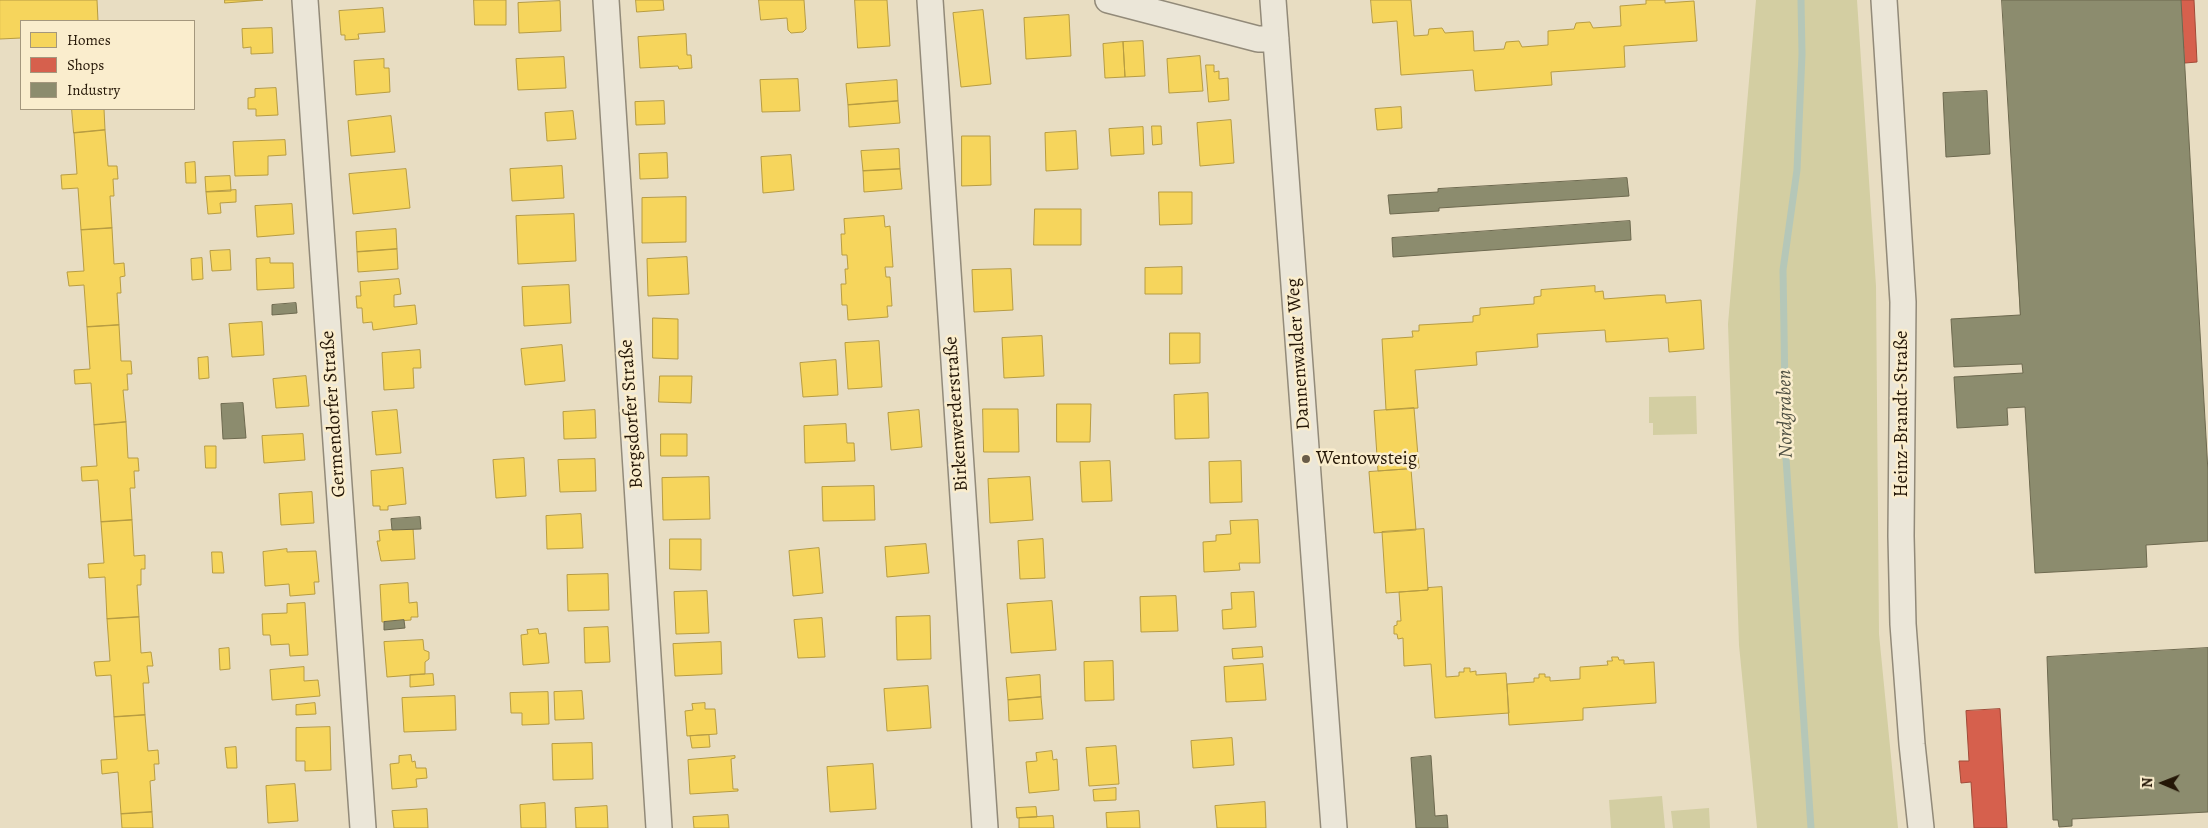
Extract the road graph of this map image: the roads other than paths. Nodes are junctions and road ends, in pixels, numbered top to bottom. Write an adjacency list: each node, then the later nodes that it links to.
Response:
1 (305, 0): 8 (street, Germendorfer Straße)
2 (606, 0): 9 (street, Borgsdorfer Straße)
3 (930, 0): 10 (street, Birkenwerderstraße)
4 (1108, 0): 7 (street)
5 (1273, 0): 7 (street, Dannenwalder Weg)
6 (1884, 0): 12 (street, Heinz-Brandt-Straße)
7 (1276, 39): 11 (street, Dannenwalder Weg)
8 (363, 828)
9 (659, 828)
10 (985, 828)
11 (1334, 828)
12 (1921, 828)

